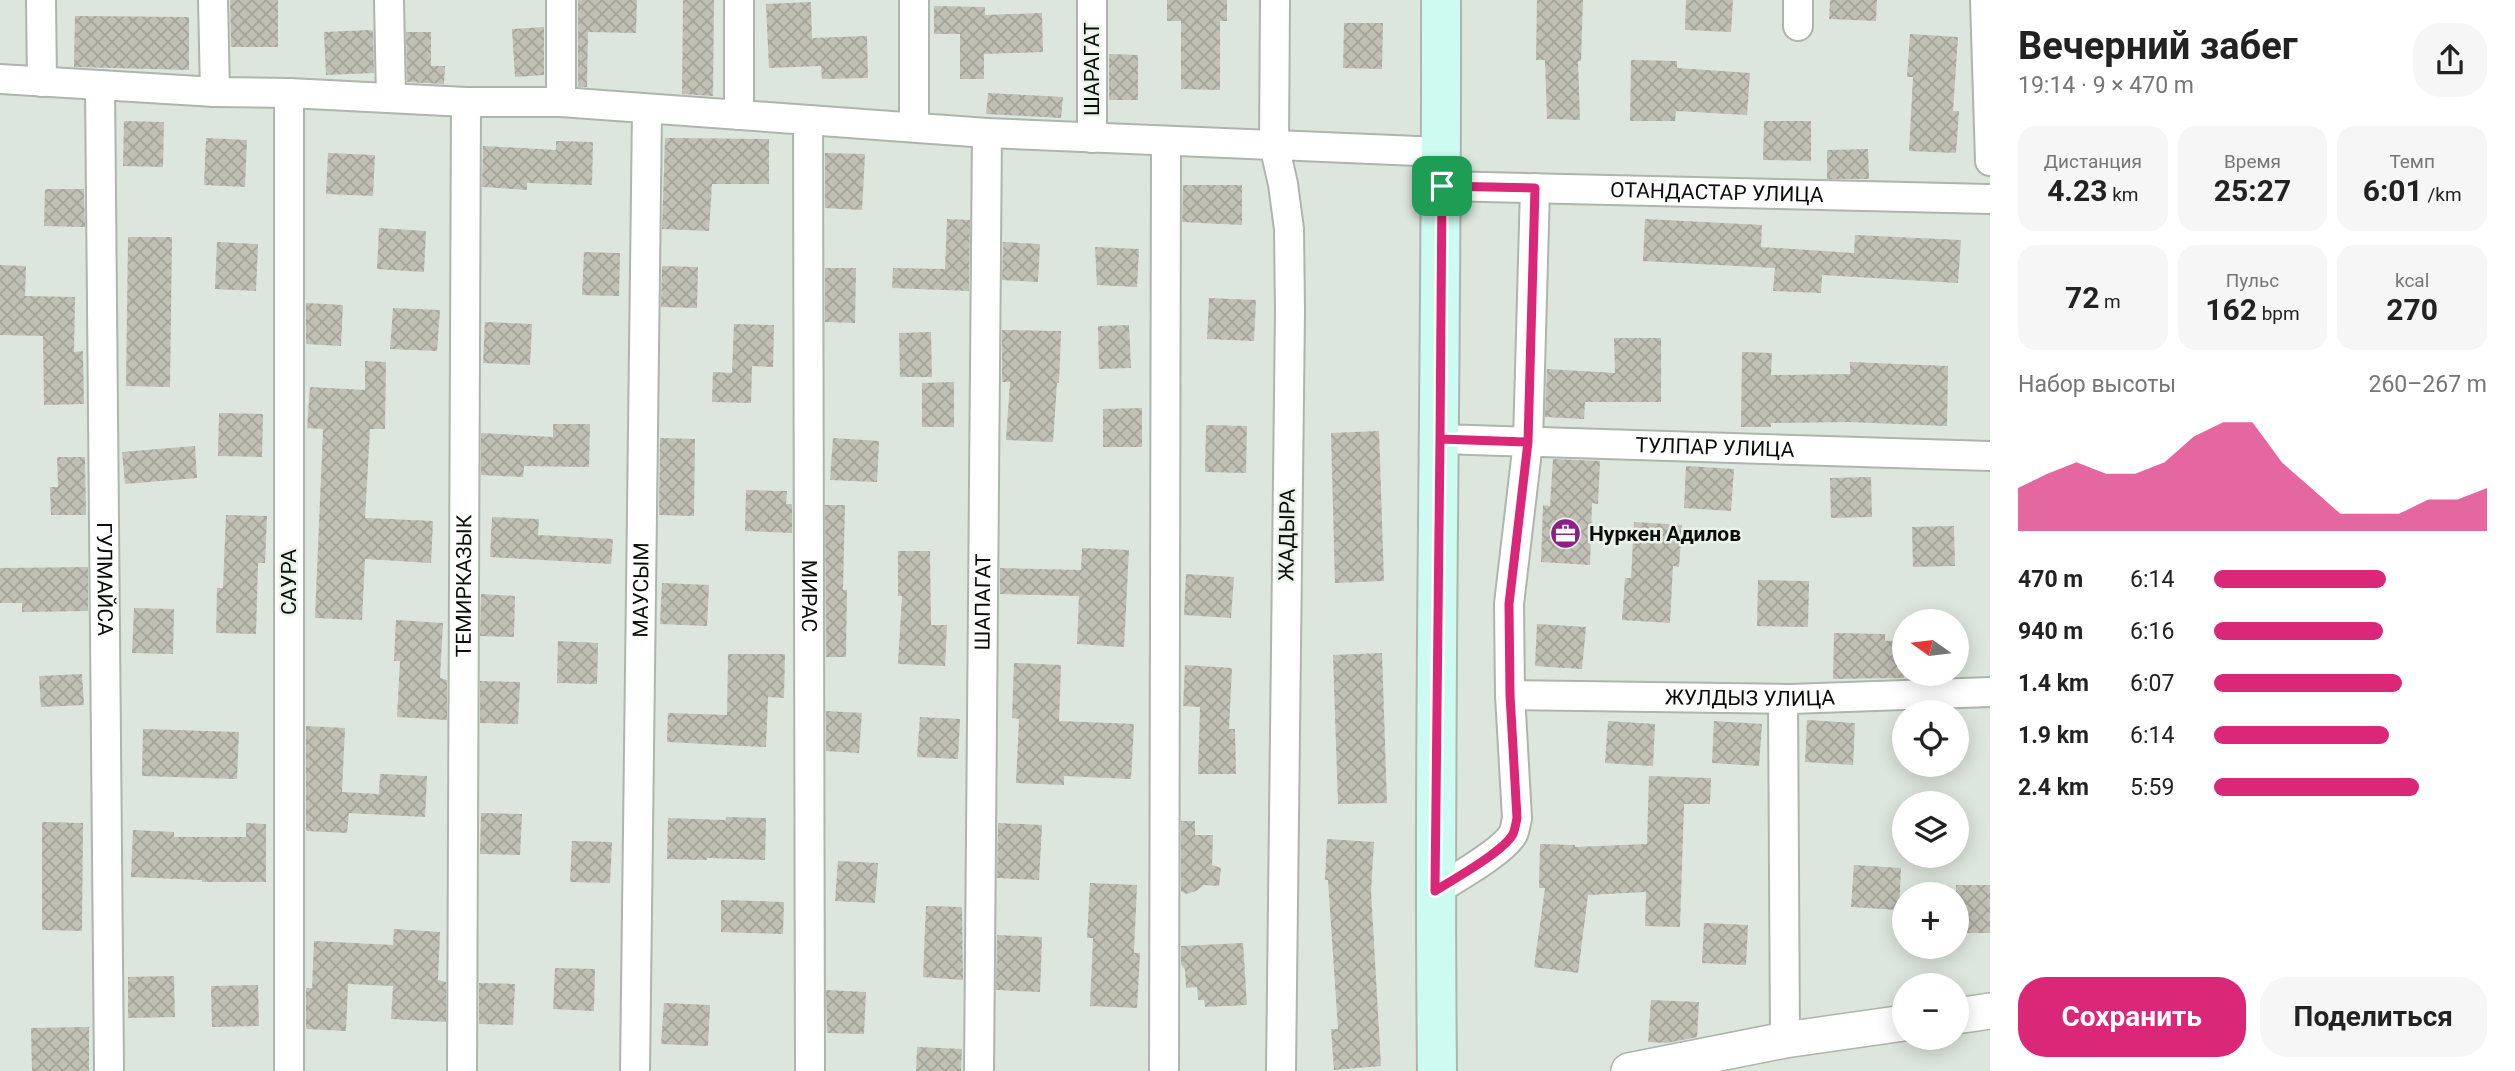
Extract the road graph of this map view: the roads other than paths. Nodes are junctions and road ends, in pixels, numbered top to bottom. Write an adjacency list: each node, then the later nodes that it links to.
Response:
1 (41, 0): 12 (street)
2 (214, 0): 14 (street)
3 (389, 0): 16 (street)
4 (561, 0): 18 (street)
5 (739, 0): 20 (street)
6 (914, 0): 22 (street)
7 (1092, 0): 24 (street, ШАРАГАТ)
8 (1275, 0): 26 (street, ЖАДЫРА)
9 (1441, 0): 28 (main road)
10 (1985, 0): 27 (street)
11 (0, 79): 12 (street, ОТАНДАСТАР УЛИЦА)
12 (41, 82): 13 (street, ОТАНДАСТАР УЛИЦА)
13 (100, 85): 14 (street, ОТАНДАСТАР УЛИЦА); 42 (street, ГУЛМАЙСА)
14 (215, 92): 15 (street, ОТАНДАСТАР УЛИЦА)
15 (289, 93): 16 (street, ОТАНДАСТАР УЛИЦА); 43 (street, САУРА)
16 (391, 98): 17 (street, ОТАНДАСТАР УЛИЦА)
17 (466, 102): 18 (street, ОТАНДАСТАР УЛИЦА); 44 (street, ТЕМИРКАЗЫК)
18 (561, 102): 19 (street, ОТАНДАСТАР УЛИЦА)
19 (648, 110): 20 (street, ОТАНДАСТАР УЛИЦА); 45 (street, МАУСЫМ)
20 (739, 115): 21 (street, ОТАНДАСТАР УЛИЦА)
21 (808, 120): 22 (street, ОТАНДАСТАР УЛИЦА); 46 (street, МИРАС)
22 (914, 127): 23 (street, ОТАНДАСТАР УЛИЦА)
23 (987, 133): 24 (street, ОТАНДАСТАР УЛИЦА); 47 (street, ШАПАГАТ)
24 (1092, 138): 25 (street, ОТАНДАСТАР УЛИЦА)
25 (1166, 141): 26 (street, ОТАНДАСТАР УЛИЦА); 48 (street)
26 (1274, 145): 28 (street, ОТАНДАСТАР УЛИЦА); 49 (street, ЖАДЫРА)
27 (1990, 161)
28 (1442, 169): 29 (street, ОТАНДАСТАР УЛИЦА); 31 (main road)
29 (1535, 188): 30 (street, ОТАНДАСТАР УЛИЦА); 32 (street)
30 (1990, 199)
31 (1440, 439): 32 (street, ТУЛПАР УЛИЦА); 37 (main road)
32 (1528, 442): 33 (street, ТУЛПАР УЛИЦА); 35 (street)
33 (1990, 456)
34 (1990, 692): 36 (street, ЖУЛДЫЗ УЛИЦА)
35 (1510, 695): 36 (street, ЖУЛДЫЗ УЛИЦА); 37 (street)
36 (1783, 699): 41 (street)
37 (1435, 891): 50 (main road)
38 (1990, 1011): 39 (street)
39 (1969, 1014)
40 (1892, 1025): 41 (street)
41 (1785, 1040): 51 (street)
42 (109, 1071)
43 (289, 1071)
44 (462, 1071)
45 (635, 1071)
46 (810, 1071)
47 (979, 1071)
48 (1164, 1071)
49 (1281, 1071)
50 (1437, 1071)
51 (1629, 1071)

